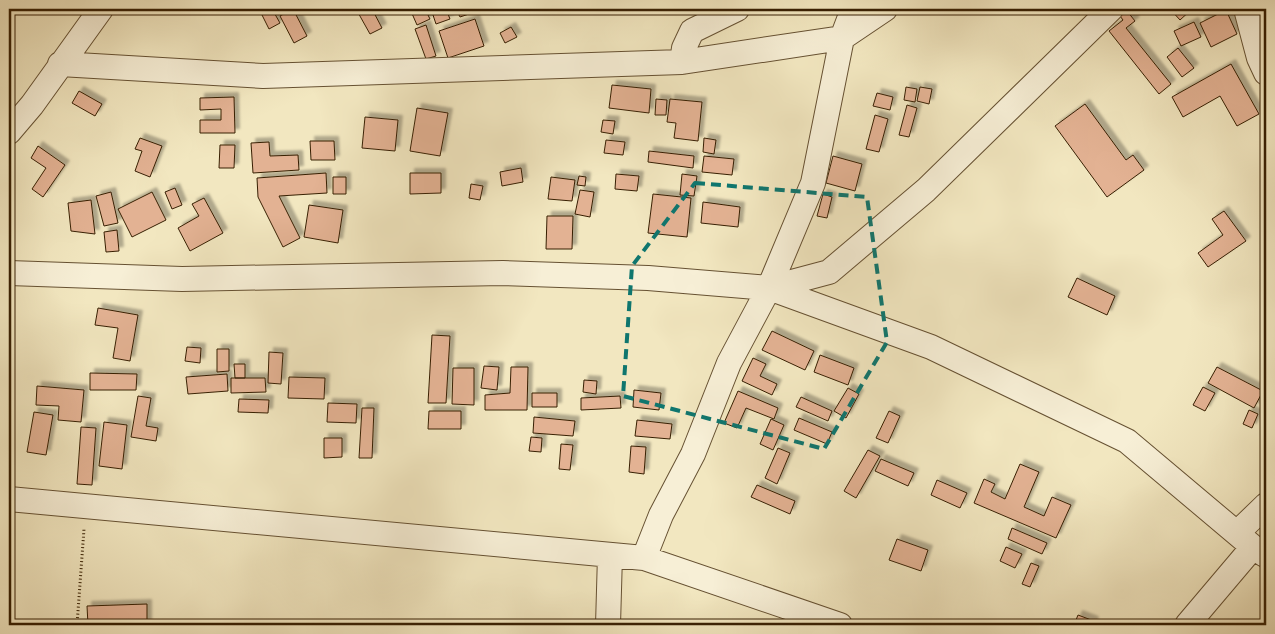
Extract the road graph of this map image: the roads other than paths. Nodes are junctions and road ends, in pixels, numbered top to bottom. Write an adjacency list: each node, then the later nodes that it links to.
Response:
1 (101, 9): 9 (street)
2 (736, 9): 8 (street)
3 (853, 9): 7 (street)
4 (885, 9): 7 (street)
5 (1111, 9): 13 (street)
6 (1244, 11): 10 (street)
7 (842, 38): 8 (street); 13 (street)
8 (682, 62): 9 (street)
9 (60, 64): 11 (street)
10 (1264, 66)
11 (9, 132)
12 (9, 273): 13 (street)
13 (769, 288): 17 (street); 19 (street)
14 (9, 499): 18 (street)
15 (1266, 505): 17 (street)
16 (1266, 523): 17 (street)
17 (1252, 546): 22 (street)
18 (610, 556): 19 (street); 20 (street)
19 (644, 558): 21 (street)
20 (608, 625)
21 (840, 625)
22 (1187, 625)

